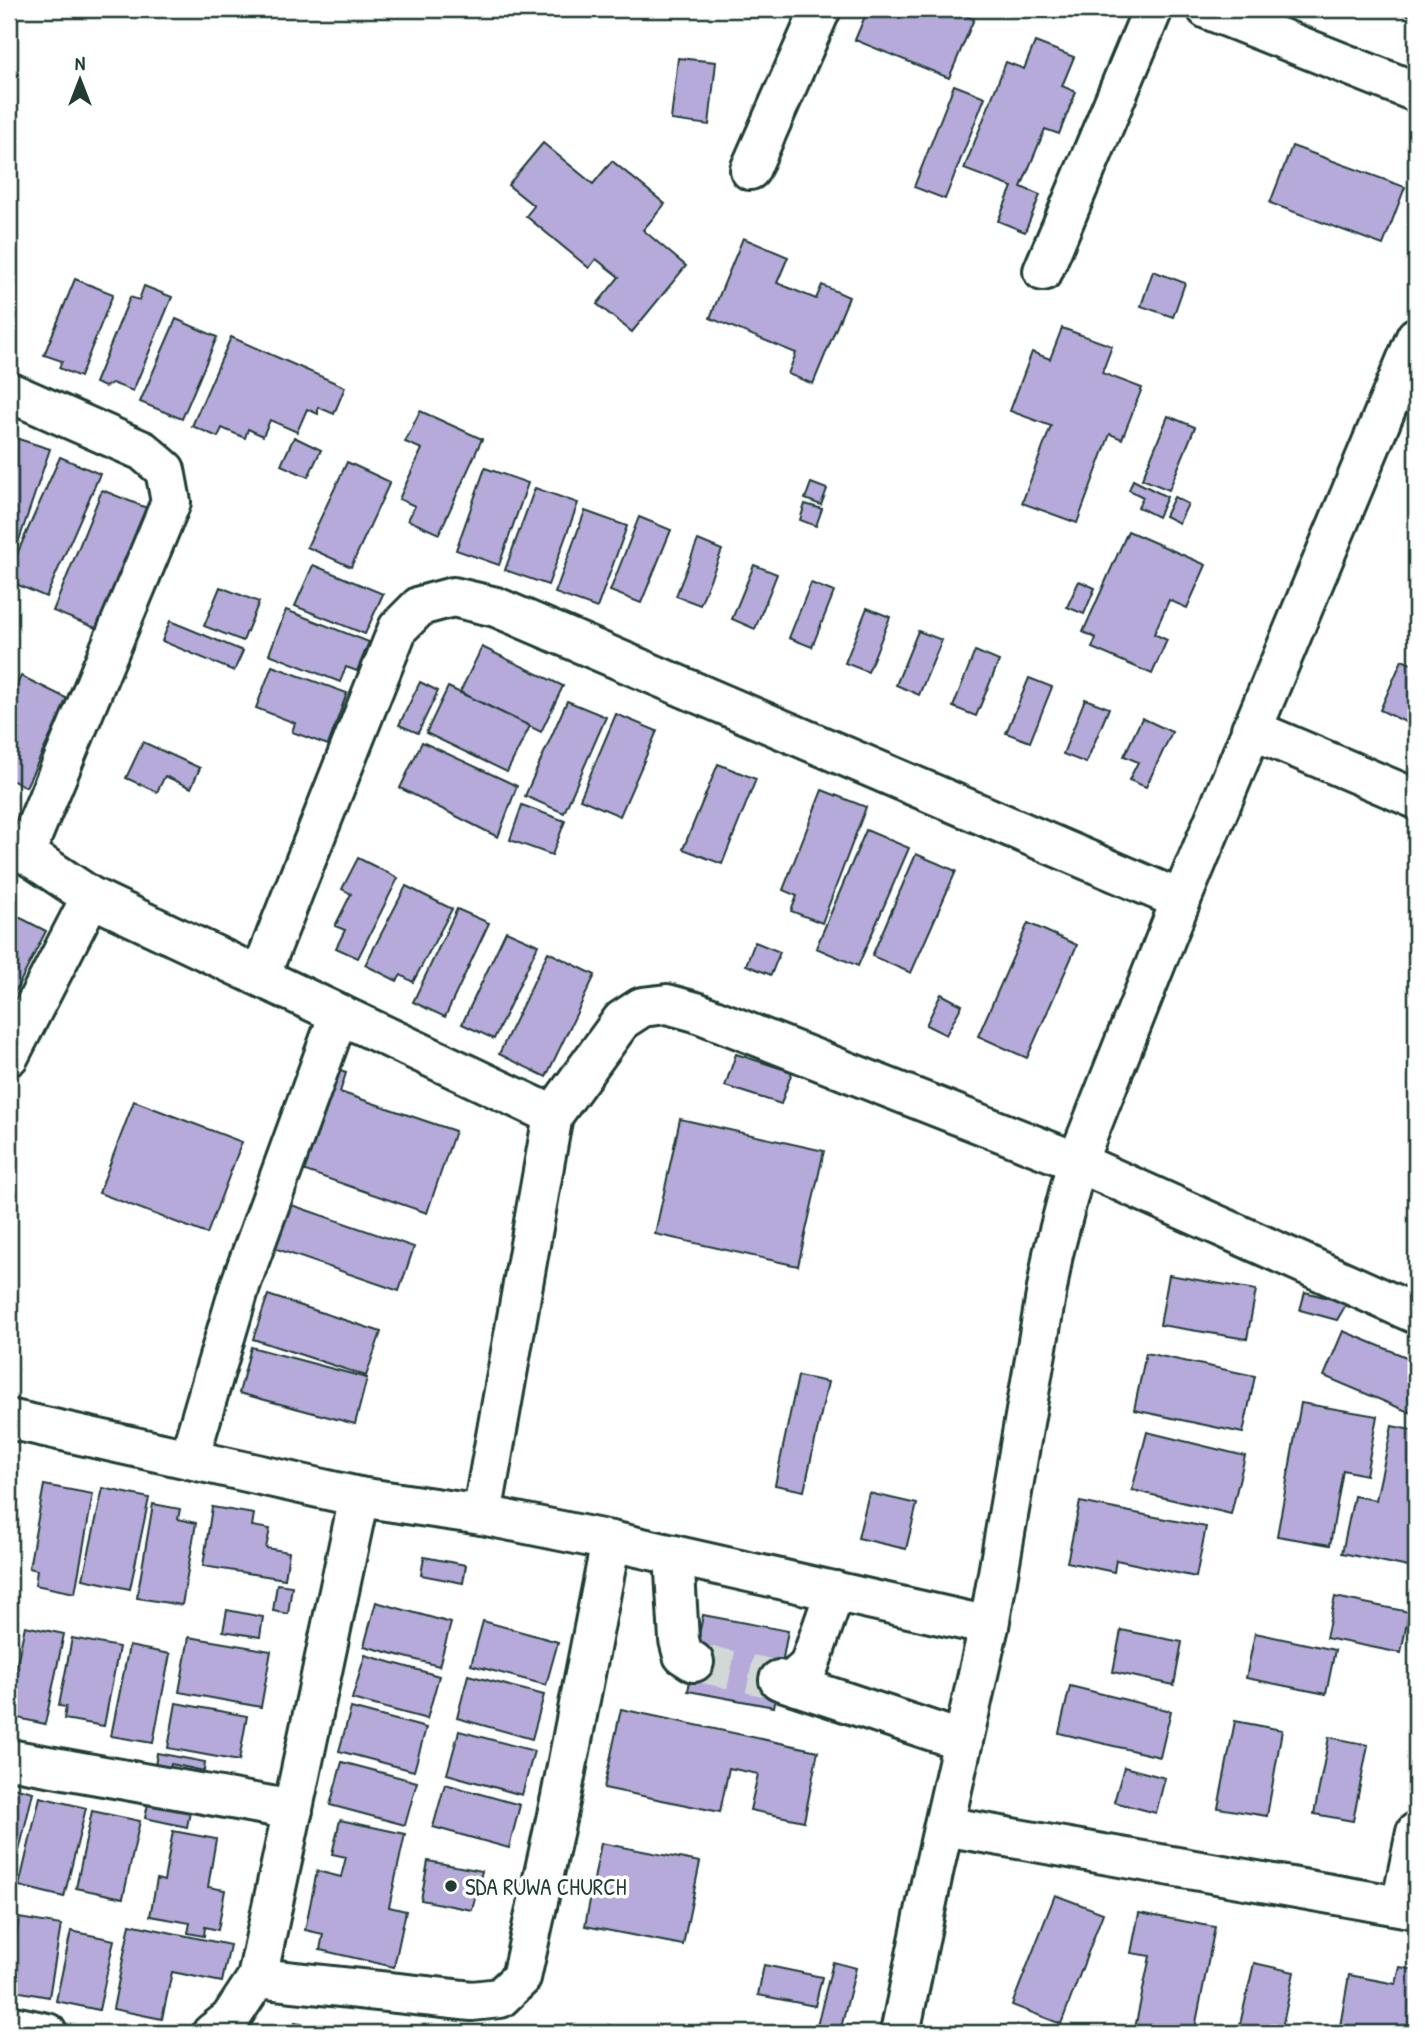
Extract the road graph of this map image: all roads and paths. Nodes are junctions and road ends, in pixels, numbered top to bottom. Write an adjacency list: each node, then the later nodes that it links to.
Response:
1 (821, 9): 5 (street)
2 (1153, 9): 6 (street)
3 (1207, 9): 4 (street)
4 (1416, 92)
5 (750, 170)
6 (1043, 271)
7 (1416, 337): 9 (street)
8 (9, 392): 11 (street)
9 (1251, 729): 10 (street); 13 (street)
10 (1416, 799)
11 (17, 849): 12 (street)
12 (91, 897): 14 (street); 16 (street)
13 (1181, 900): 14 (street); 18 (street)
14 (260, 976): 15 (street)
15 (339, 1014): 17 (street); 21 (street)
16 (9, 1056)
17 (553, 1115): 18 (street); 23 (street)
18 (1077, 1162): 19 (street); 27 (street)
19 (1416, 1314)
20 (9, 1419): 21 (street)
21 (188, 1459): 22 (street)
22 (359, 1497): 23 (street); 31 (street)
23 (482, 1515): 24 (street)
24 (611, 1541): 25 (street); 35 (street)
25 (674, 1555): 26 (street); 28 (street)
26 (835, 1591): 27 (street); 29 (street)
27 (989, 1626): 29 (street)
28 (694, 1662)
29 (963, 1741): 32 (street)
30 (9, 1759): 31 (street)
31 (293, 1810): 35 (street)
32 (944, 1826): 34 (street); 39 (street)
33 (1416, 1832): 34 (street)
34 (1409, 1908)
35 (257, 1978): 38 (street)
36 (9, 2025): 37 (street)
37 (47, 2033)
38 (212, 2033)
39 (900, 2033)

